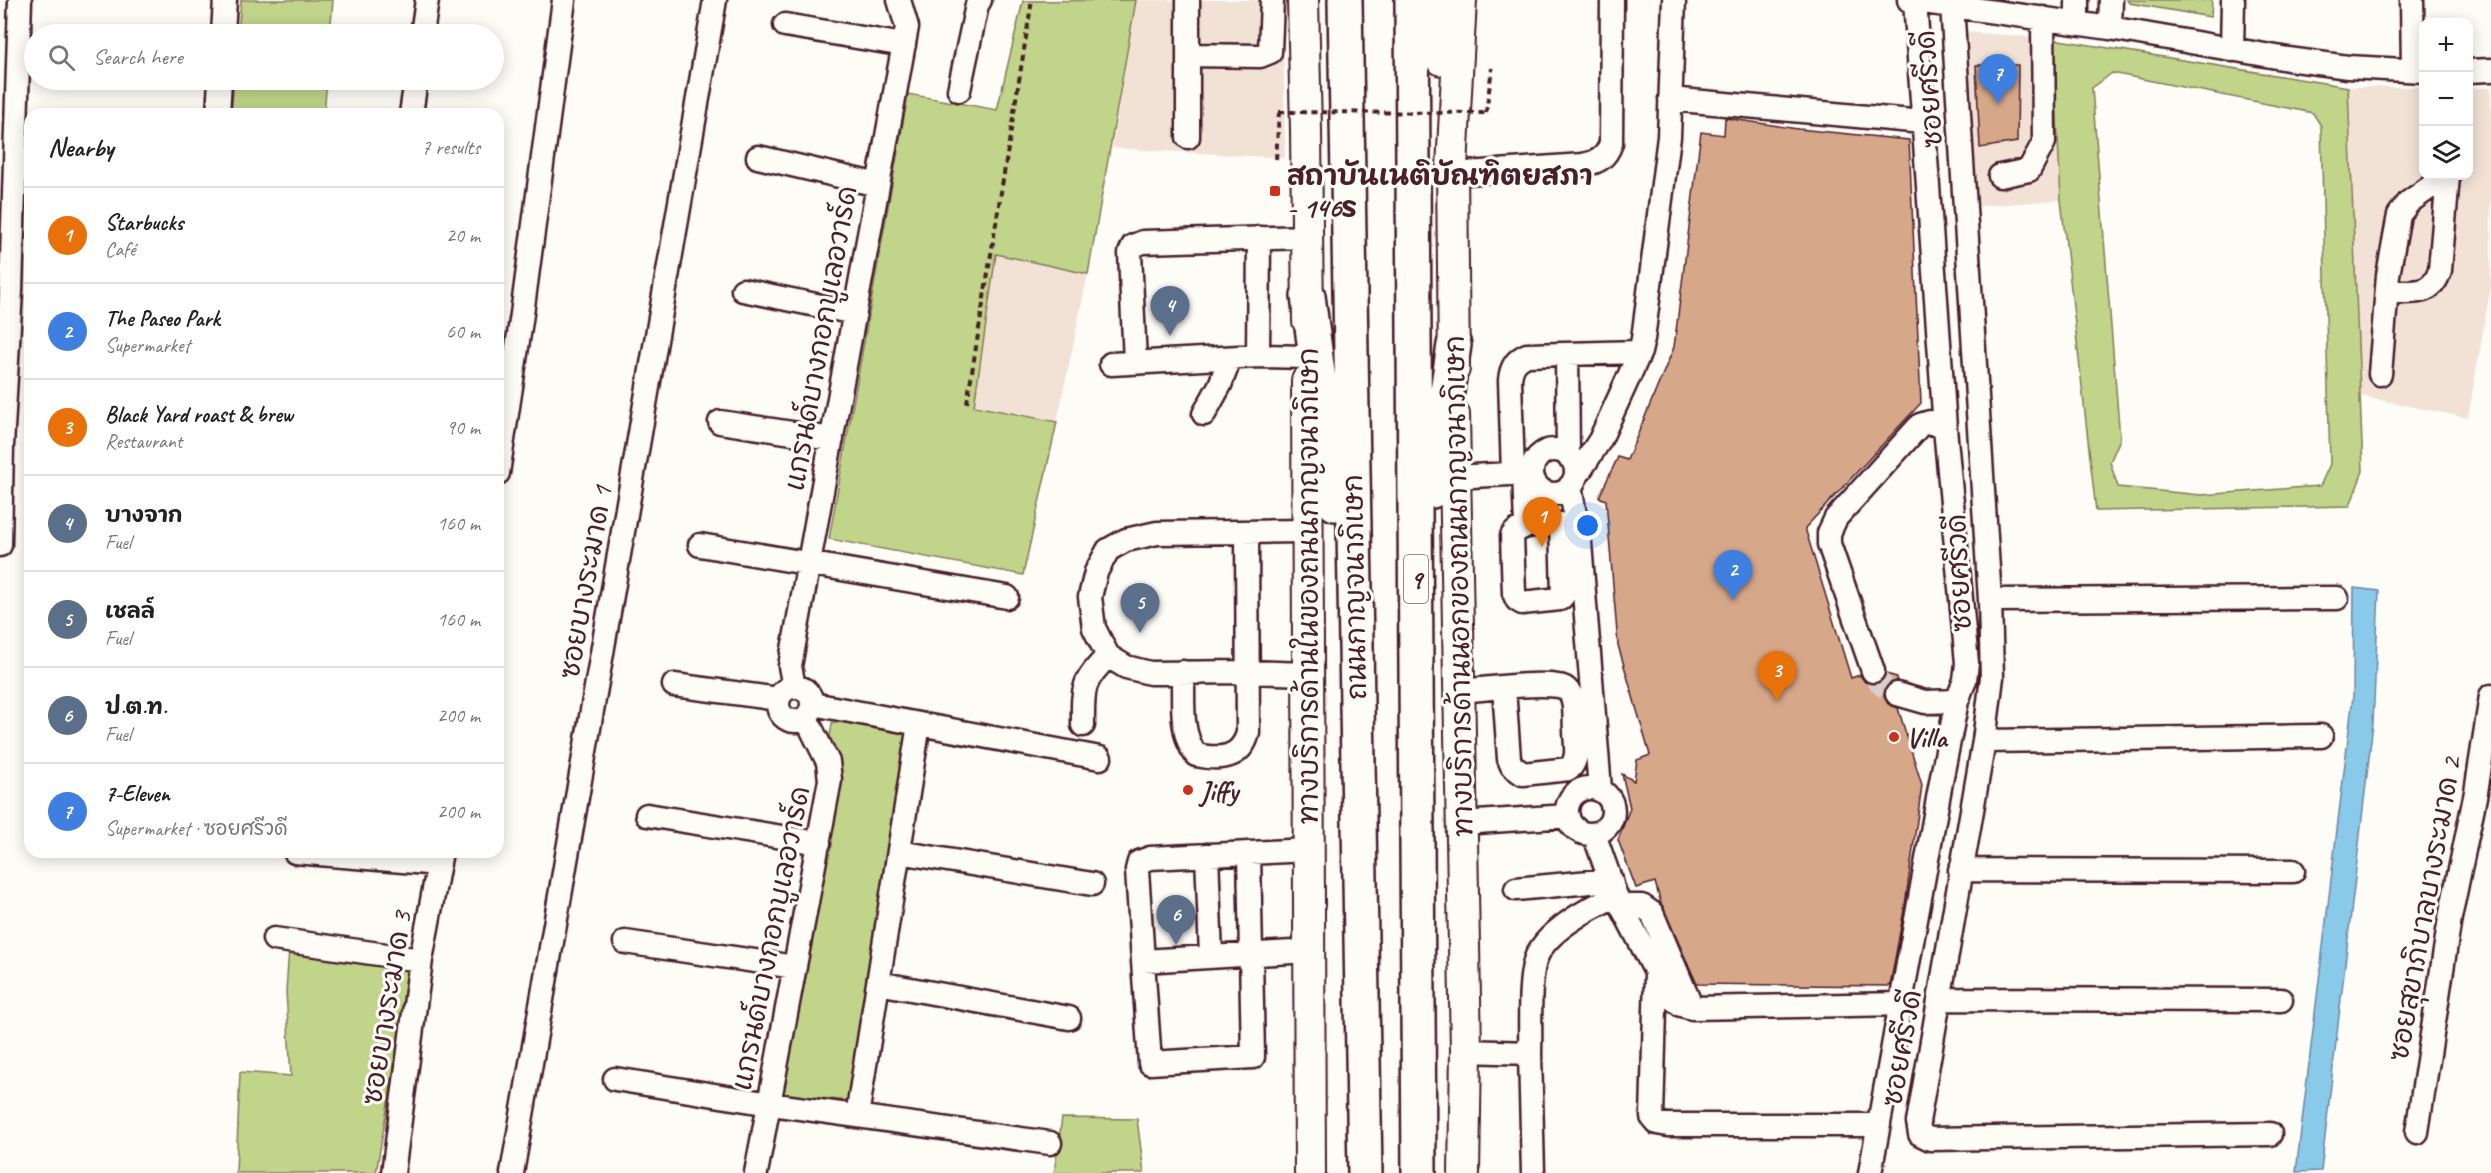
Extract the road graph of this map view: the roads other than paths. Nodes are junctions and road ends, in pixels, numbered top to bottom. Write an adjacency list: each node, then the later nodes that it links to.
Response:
1 (225, 0): 26 (street)
2 (427, 0): 27 (street)
3 (564, 0): 70 (street)
4 (715, 0): 151 (street, ซอยบางระมาด 1)
5 (899, 0): 30 (street, แกรนด์บางกอกบูเลอวาร์ด)
6 (981, 0): 38 (street)
7 (1188, 0): 32 (street)
8 (1272, 0): 32 (street)
9 (1303, 0): 43 (main road, ทางบริการด้านในของถนนกาญจนาภิเษก)
10 (1315, 0): 43 (main road)
11 (1345, 0): 88 (highway, ถนนกาญจนาภิเษก)
12 (1412, 0): 83 (highway, 9)
13 (1437, 0): 46 (main road)
14 (1461, 0): 46 (main road, ทางบริการด้านนอกของถนนกาญจนาภิเษก)
15 (1612, 0): 46 (street)
16 (1674, 0): 39 (street)
17 (1912, 0): 23 (street); 42 (street)
18 (2077, 0): 25 (street)
19 (2111, 0): 29 (street)
20 (2233, 0): 31 (street)
21 (2412, 0): 33 (street)
22 (13, 2): 53 (street)
23 (1952, 4): 24 (street); 86 (street, ซอยศรีวดี)
24 (2043, 18): 25 (street); 47 (street)
25 (2077, 23): 29 (street)
26 (224, 24)
27 (423, 24)
28 (785, 25): 30 (street)
29 (2110, 28): 31 (street)
30 (904, 45): 50 (street, แกรนด์บางกอกบูเลอวาร์ด)
31 (2232, 50): 33 (street)
32 (1188, 55): 44 (street)
33 (2418, 70)
34 (2491, 70): 35 (street)
35 (2473, 71)
36 (219, 90): 40 (street)
37 (415, 90): 41 (street)
38 (959, 90)
39 (1670, 99): 42 (street); 59 (street)
40 (218, 108)
41 (412, 108)
42 (1923, 122): 69 (street)
43 (1306, 130): 51 (main road, ทางบริการด้านในของถนนกาญจนาภิเษก)
44 (1188, 137)
45 (758, 158): 50 (street)
46 (1452, 171): 58 (main road, ทางบริการด้านนอกของถนนกาญจนาภิเษก)
47 (2000, 176)
48 (2441, 180): 55 (street)
49 (2447, 180): 55 (street)
50 (878, 184): 57 (street, แกรนด์บางกอกบูเลอวาร์ด)
51 (1308, 237): 52 (street); 56 (main road, ทางบริการด้านในของถนนกาญจนาภิเษก)
52 (1259, 238): 61 (street); 64 (street)
53 (5, 290): 80 (street)
54 (743, 290): 57 (street)
55 (2387, 292): 66 (street)
56 (1308, 296): 62 (main road, ทางบริการด้านในของถนนกาญจนาภิเษก); 88 (highway)
57 (855, 313): 71 (street, แกรนด์บางกอกบูเลอวาร์ด)
58 (1454, 345): 74 (main road, ทางบริการด้านนอกของถนนกาญจนาภิเษก); 83 (highway)
59 (1640, 351): 60 (street); 75 (street)
60 (1567, 354): 72 (street); 73 (street)
61 (1258, 357): 62 (street); 63 (street)
62 (1307, 357): 78 (main road, ทางบริการด้านในของถนนกาญจนาภิเษก)
63 (1230, 358): 64 (street); 67 (street)
64 (1135, 362): 65 (street)
65 (1111, 364)
66 (2380, 374)
67 (1204, 414)
68 (720, 422): 71 (street)
69 (1945, 428): 89 (street); 99 (street)
70 (504, 434)
71 (832, 439): 82 (street, แกรนด์บางกอกบูเลอวาร์ด)
72 (1568, 456): 73 (street); 75 (street)
73 (1523, 473): 74 (street); 75 (street); 77 (street)
74 (1454, 477): 95 (main road, ทางบริการด้านนอกของถนนกาญจนาภิเษก)
75 (1568, 486): 76 (street); 106 (street)
76 (1561, 524): 77 (street); 77 (street)
77 (1526, 526)
78 (1309, 531): 79 (street); 92 (main road, ทางบริการด้านในของถนนกาญจนาภิเษก)
79 (1247, 533): 87 (street); 91 (street)
80 (0, 545)
81 (700, 545): 82 (street)
82 (809, 564): 84 (street); 96 (street, แกรนด์บางกอกบูเลอวาร์ด)
83 (1416, 595): 147 (highway, 9)
84 (1008, 597)
85 (2337, 598): 86 (street)
86 (1990, 600): 104 (street, ซอยศรีวดี)
87 (1108, 656): 90 (street); 102 (street)
88 (1356, 660): 148 (highway, ถนนกาญจนาภิเษก)
89 (1873, 671)
90 (1183, 672): 91 (street); 91 (street)
91 (1247, 672): 92 (street)
92 (1306, 674): 112 (main road, ทางบริการด้านในของถนนกาญจนาภิเษก)
93 (674, 685): 96 (street)
94 (1504, 688): 94 (street); 95 (street)
95 (1460, 691): 109 (main road, ทางบริการด้านนอกของถนนกาญจนาภิเษก)
96 (786, 693): 100 (street); 100 (street)
97 (1897, 694): 99 (street)
98 (2491, 696): 143 (street, ซอยสุขาภิบาลบางระมาด 2)
99 (1957, 701): 134 (street)
100 (809, 711): 101 (street); 111 (street, แกรนด์บางกอกบูเลอวาร์ด)
101 (919, 724): 105 (street); 113 (street)
102 (1083, 725)
103 (2321, 736): 104 (street)
104 (1984, 741): 117 (street, ซอยศรีวดี)
105 (1100, 758)
106 (1600, 789): 108 (street); 110 (street)
107 (647, 815): 111 (street)
108 (1568, 816): 109 (street); 110 (street)
109 (1462, 823): 137 (main road, ทางบริการด้านนอกของถนนกาญจนาภิเษก)
110 (1594, 834): 121 (street)
111 (819, 843): 129 (street, แกรนด์บางกอกบูเลอวาร์ด)
112 (1308, 850): 114 (street); 124 (main road, ทางบริการด้านในของถนนกาญจนาภิเษก)
113 (899, 852): 119 (street); 131 (street)
114 (1249, 853): 115 (street); 125 (street)
115 (1207, 855): 126 (street); 128 (street)
116 (440, 858): 127 (street, ซอยบางระมาด 3)
117 (1960, 870): 118 (street); 132 (street, ซอยศรีวดี)
118 (2293, 871)
119 (1092, 884)
120 (1516, 889): 121 (street)
121 (1616, 894): 130 (street); 135 (street); 138 (street)
122 (273, 939): 127 (street)
123 (625, 942): 129 (street)
124 (1309, 951): 125 (street); 149 (main road, ทางบริการด้านในของถนนกาญจนาภิเษก)
125 (1251, 953): 126 (street); 128 (street)
126 (1211, 956): 128 (street)
127 (421, 960): 150 (street, ซอยบางระมาด 3)
128 (1143, 961)
129 (795, 967): 140 (street, แกรนด์บางกอกบูเลอวาร์ด)
130 (1656, 972): 135 (street); 142 (street)
131 (878, 983): 136 (street); 141 (street)
132 (1941, 999): 133 (street); 144 (street, ซอยศรีวดี)
133 (2281, 1000)
134 (1901, 1004): 135 (street); 142 (street)
135 (1692, 1008)
136 (1069, 1018)
137 (1466, 1051): 138 (street); 146 (main road, ทางบริการด้านนอกของถนนกาญจนาภิเษก)
138 (1530, 1053): 153 (street)
139 (615, 1079): 140 (street)
140 (770, 1104): 141 (street); 152 (street, แกรนด์บางกอกบูเลอวาร์ด)
141 (857, 1116): 145 (street)
142 (1879, 1125): 154 (street)
143 (2417, 1132)
144 (2270, 1134)
145 (1050, 1143)
146 (1464, 1164)
147 (1419, 1166)
148 (1365, 1168)
149 (1310, 1171)
150 (393, 1173)
151 (512, 1173)
152 (756, 1173)
153 (1533, 1173)
154 (1870, 1173)

